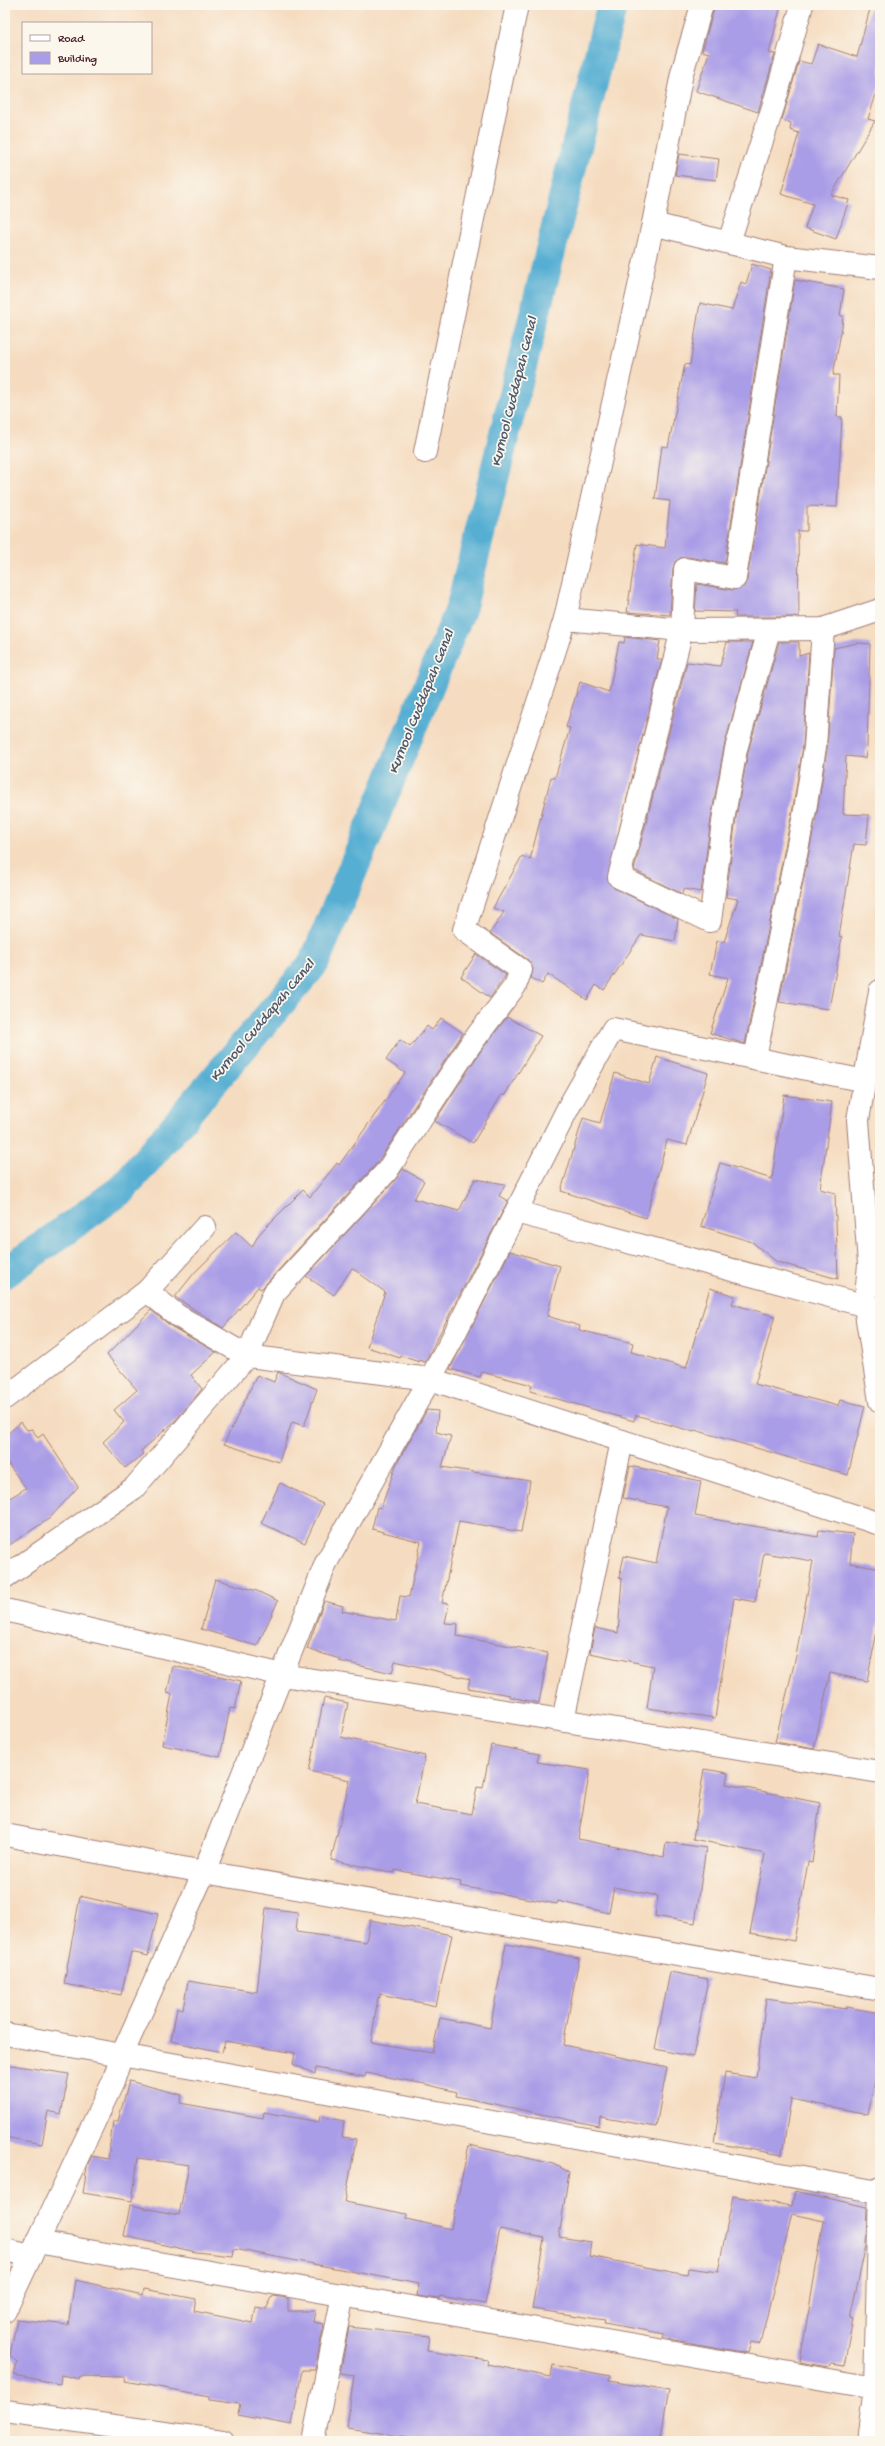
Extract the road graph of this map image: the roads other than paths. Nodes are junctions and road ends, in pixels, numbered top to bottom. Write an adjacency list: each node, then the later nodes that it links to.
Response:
1 (517, 5): 8 (street)
2 (702, 5): 4 (street)
3 (802, 5): 5 (street)
4 (653, 224): 5 (street); 10 (street)
5 (729, 242): 6 (street)
6 (786, 257): 7 (street); 12 (street)
7 (880, 268)
8 (425, 452)
9 (880, 610): 11 (street)
10 (566, 619): 12 (street); 21 (street)
11 (823, 629): 13 (street); 15 (street)
12 (682, 630): 13 (street); 13 (street)
13 (769, 630)
14 (879, 1004): 16 (street)
15 (755, 1058): 16 (street); 17 (street)
16 (865, 1081): 20 (street)
17 (516, 1212): 20 (street); 22 (street)
18 (205, 1227): 19 (street)
19 (147, 1291): 21 (street); 23 (street)
20 (872, 1308): 24 (street)
21 (247, 1356): 22 (street); 27 (street)
22 (430, 1379): 25 (street); 29 (street)
23 (5, 1398)
24 (880, 1401)
25 (622, 1441): 26 (street); 30 (street)
26 (880, 1524)
27 (5, 1577)
28 (5, 1610): 29 (street)
29 (283, 1675): 30 (street); 33 (street)
30 (563, 1720): 31 (street)
31 (880, 1772)
32 (5, 1835): 33 (street)
33 (204, 1872): 34 (street); 36 (street)
34 (880, 1989)
35 (5, 2034): 36 (street)
36 (121, 2057): 37 (street); 38 (street)
37 (880, 2190): 42 (street)
38 (34, 2249): 39 (street); 40 (street); 41 (street)
39 (5, 2250)
40 (343, 2295): 42 (street); 45 (street)
41 (5, 2311)
42 (875, 2388): 46 (street)
43 (5, 2411): 44 (street)
44 (223, 2441)
45 (313, 2441)
46 (868, 2441)

